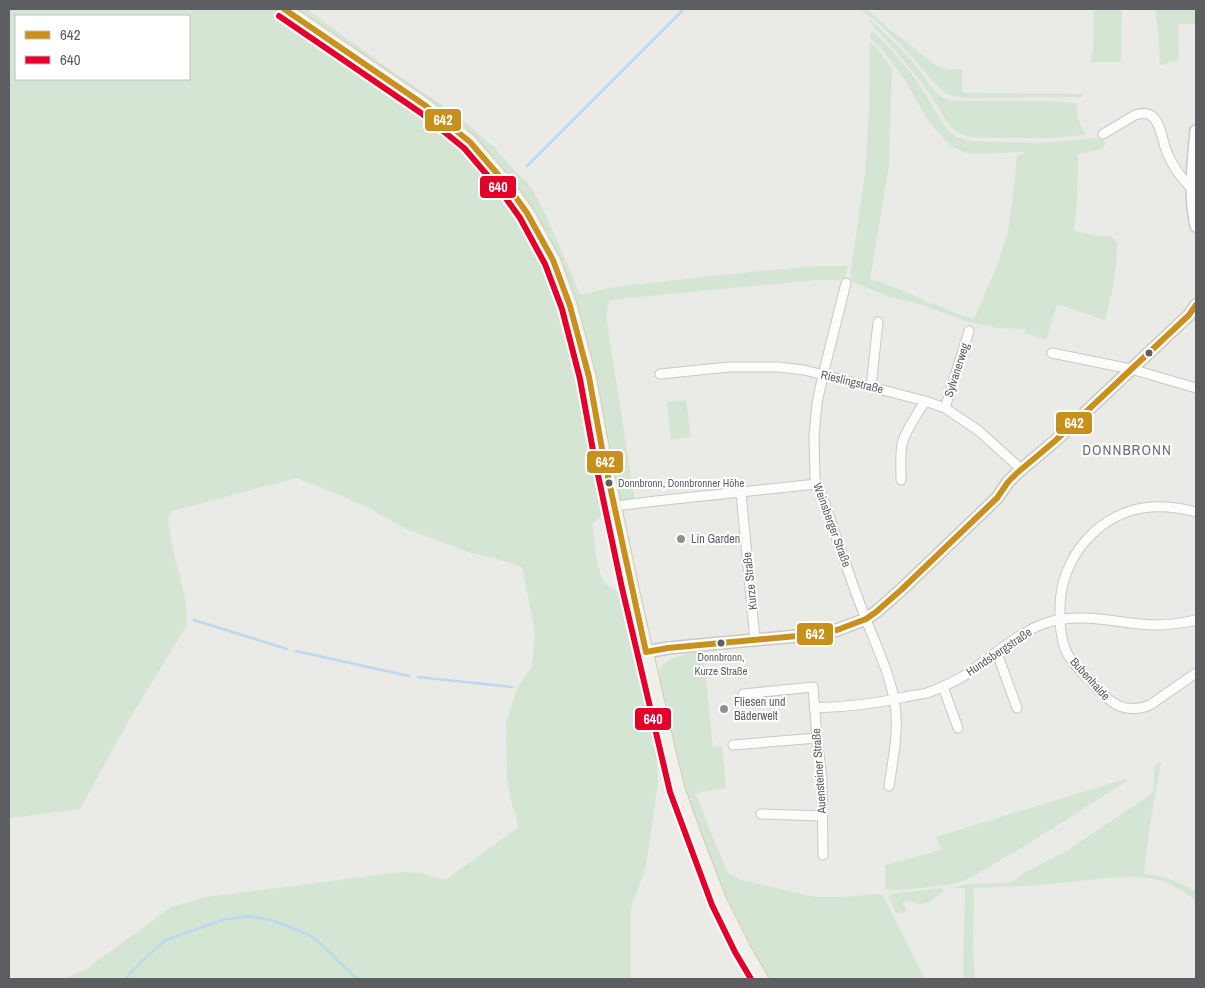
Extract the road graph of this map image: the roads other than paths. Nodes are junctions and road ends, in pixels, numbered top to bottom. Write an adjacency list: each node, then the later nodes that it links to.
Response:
1 (284, 9): 22 (main road)
2 (1196, 131): 4 (street)
3 (1103, 134): 4 (street)
4 (1194, 189): 5 (street)
5 (1196, 226)
6 (846, 283): 13 (street, Weinsberger Straße)
7 (1196, 305): 11 (street)
8 (878, 322): 14 (street)
9 (970, 331): 17 (street, Sylvanerweg)
10 (1052, 353): 11 (street)
11 (1130, 369): 15 (street); 18 (street)
12 (660, 374): 13 (street, Rieslingstraße)
13 (823, 375): 14 (street, Rieslingstraße); 20 (street, Weinsberger Straße)
14 (871, 387): 16 (street, Rieslingstraße)
15 (1196, 388)
16 (925, 401): 17 (street, Rieslingstraße); 19 (street)
17 (945, 408): 18 (street, Rieslingstraße)
18 (1021, 469): 24 (street)
19 (901, 480)
20 (816, 484): 21 (street); 24 (street, Weinsberger Straße)
21 (741, 492): 22 (street); 27 (street, Kurze Straße)
22 (615, 506): 28 (main road)
23 (1196, 512): 25 (street, Bubenhalde)
24 (866, 619): 27 (street); 33 (street, Weinsberger Straße)
25 (1060, 619): 26 (street, Hundsbergstraße); 29 (street, Hundsbergstraße); 30 (street, Bubenhalde)
26 (1196, 620)
27 (755, 640): 28 (street)
28 (646, 652): 43 (main road)
29 (997, 653): 31 (street, Hundsbergstraße); 35 (street)
30 (1196, 672)
31 (943, 687): 33 (street, Hundsbergstraße); 36 (street)
32 (743, 694): 34 (street, Auensteiner Straße)
33 (894, 700): 34 (street, Hundsbergstraße); 39 (street, Weinsberger Straße)
34 (814, 708): 37 (street, Auensteiner Straße)
35 (1018, 708)
36 (958, 728)
37 (817, 738): 38 (street); 41 (street, Auensteiner Straße)
38 (734, 745)
39 (890, 786)
40 (762, 814): 41 (street)
41 (823, 816): 42 (street, Auensteiner Straße)
42 (824, 855)
43 (761, 979)

